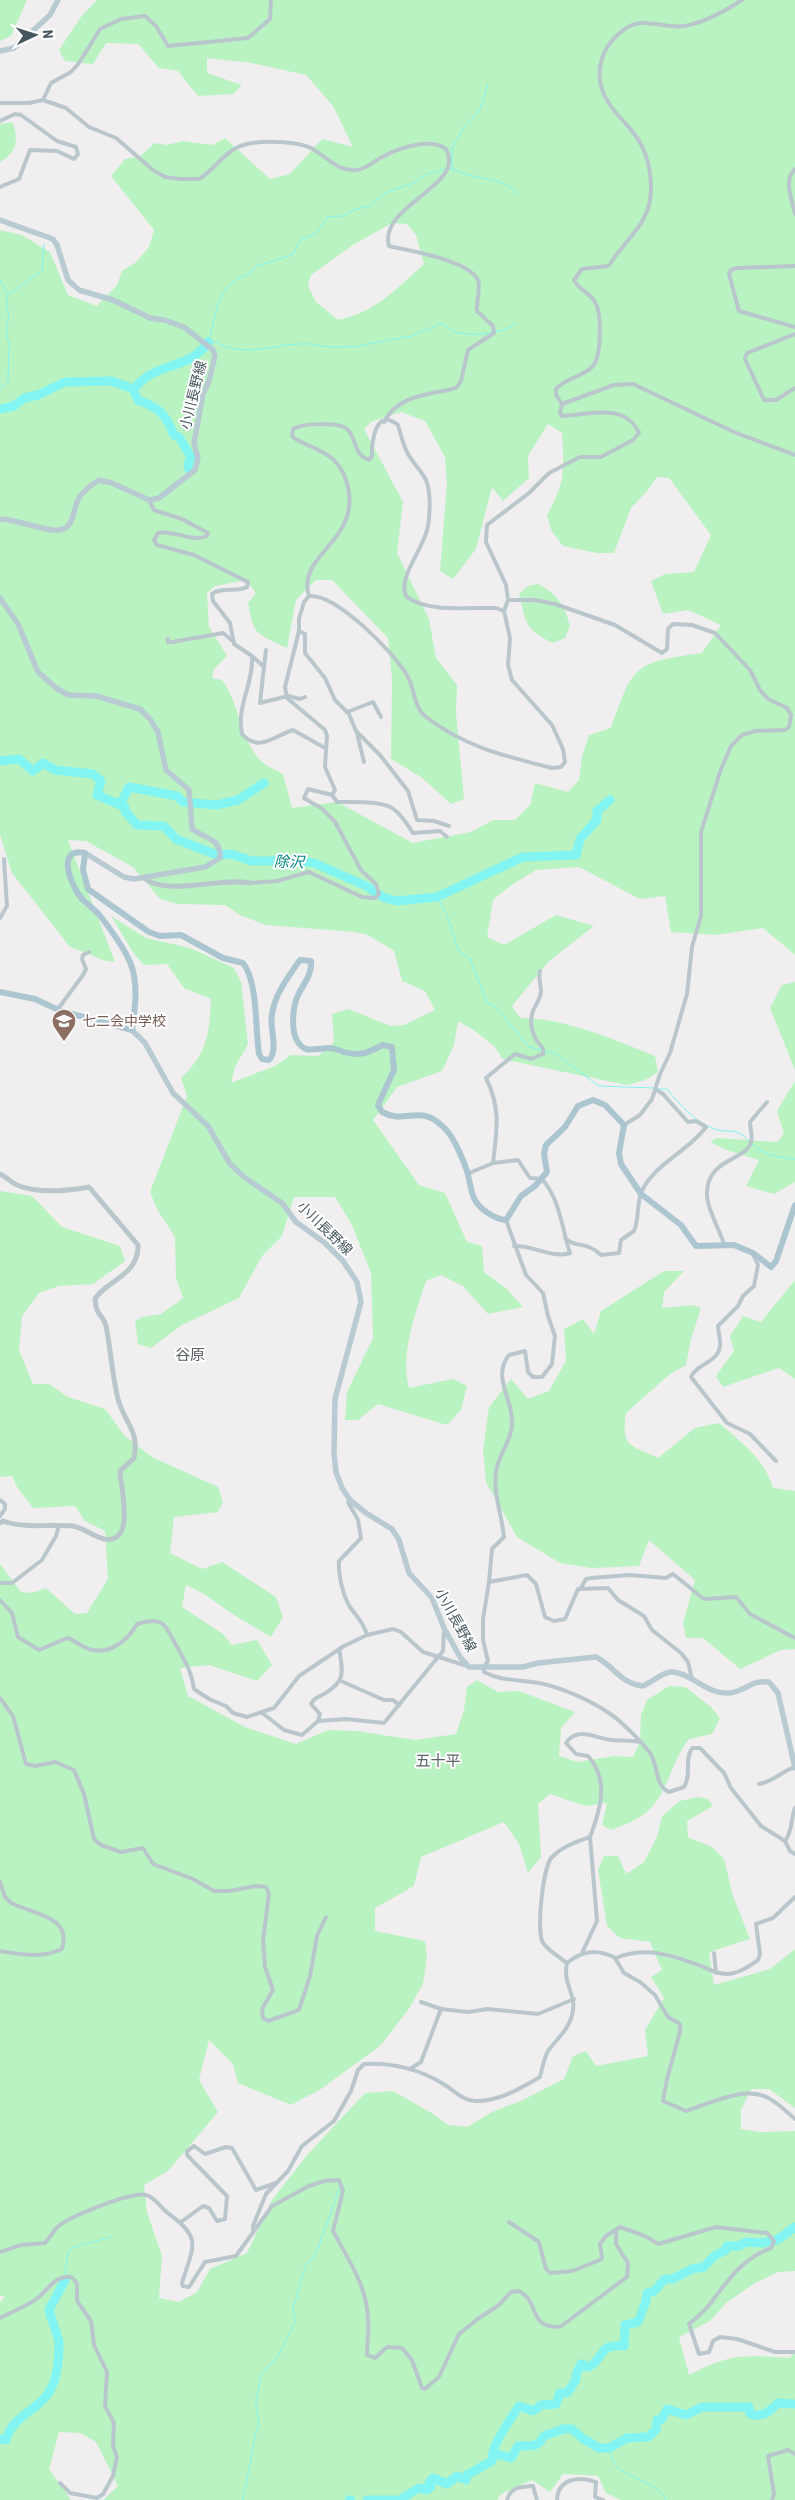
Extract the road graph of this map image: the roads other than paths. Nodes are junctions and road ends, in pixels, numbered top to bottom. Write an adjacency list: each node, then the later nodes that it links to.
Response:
1 (58, 0): 4 (main road)
2 (271, 0): 5 (street)
3 (742, 0): 16 (street)
4 (0, 51)
5 (43, 100): 6 (street); 17 (street)
6 (0, 103)
7 (0, 121): 9 (street)
8 (795, 169): 10 (street)
9 (0, 187)
10 (795, 214)
11 (0, 220): 19 (main road, 小川長野線)
12 (795, 266): 13 (street)
13 (795, 327)
14 (795, 334): 15 (street)
15 (795, 388)
16 (562, 404): 18 (street); 23 (street)
17 (384, 422): 21 (street); 24 (street)
18 (795, 455)
19 (149, 500): 20 (main road); 27 (street)
20 (0, 519)
21 (309, 596): 24 (street); 25 (street)
22 (0, 598): 43 (main road)
23 (508, 600): 24 (street); 51 (street)
24 (504, 611)
25 (299, 631): 32 (street); 33 (street)
26 (168, 639): 27 (street)
27 (234, 642): 29 (street)
28 (266, 650): 30 (street)
29 (252, 656): 30 (street); 36 (street)
30 (264, 667): 32 (street)
31 (305, 697): 32 (street)
32 (287, 698): 36 (street)
33 (347, 712): 34 (street); 35 (street)
34 (381, 717)
35 (356, 731): 37 (street); 39 (street)
36 (325, 748): 38 (street)
37 (364, 762)
38 (332, 795): 40 (street); 44 (street)
39 (449, 826)
40 (448, 837)
41 (85, 853): 43 (main road); 50 (main road); 56 (main road)
42 (4, 859): 45 (street)
43 (145, 879): 44 (street)
44 (249, 883)
45 (0, 918)
46 (89, 952): 49 (street)
47 (540, 972): 54 (street)
48 (0, 992): 49 (main road)
49 (58, 1009): 50 (main road)
50 (132, 1030): 67 (main road, 小川長野線)
51 (655, 1089): 53 (street); 58 (street)
52 (767, 1102): 62 (street)
53 (624, 1125): 57 (main road); 58 (main road)
54 (493, 1163): 56 (street); 57 (street)
55 (0, 1174): 70 (street)
56 (467, 1174): 60 (main road)
57 (542, 1179): 60 (main road); 61 (street)
58 (641, 1194): 61 (street); 62 (main road)
59 (795, 1205): 64 (main road)
60 (506, 1220): 63 (street)
61 (565, 1238): 63 (street)
62 (724, 1244): 64 (main road)
63 (514, 1246): 71 (street)
64 (753, 1254): 65 (street)
65 (776, 1461)
66 (0, 1500): 68 (street)
67 (350, 1500): 75 (main road, 小川長野線); 76 (street)
68 (0, 1516)
69 (0, 1523): 70 (street)
70 (59, 1525): 72 (street)
71 (489, 1582): 73 (street); 81 (street)
72 (0, 1583)
73 (581, 1588): 77 (street); 83 (street)
74 (0, 1600): 86 (street)
75 (444, 1628): 79 (street); 80 (main road, 小川長野線)
76 (366, 1635): 78 (street); 79 (street)
77 (795, 1638)
78 (339, 1649): 82 (street); 86 (street)
79 (439, 1656): 80 (street); 85 (street)
80 (469, 1667): 81 (main road, 小川長野線)
81 (483, 1668): 83 (main road, 小川長野線); 88 (street)
82 (341, 1680): 85 (street); 87 (street)
83 (692, 1681): 89 (main road, 小川長野線)
84 (0, 1698): 97 (street)
85 (399, 1705): 87 (street)
86 (261, 1712): 87 (street)
87 (318, 1722)
88 (640, 1742): 92 (street); 93 (street)
89 (795, 1767): 90 (street)
90 (759, 1784)
91 (795, 1808): 93 (street)
92 (590, 1837): 99 (street); 102 (street)
93 (785, 1841): 94 (street)
94 (795, 1854)
95 (0, 1882): 98 (street)
96 (795, 1897): 103 (street)
97 (326, 1917)
98 (0, 1951)
99 (582, 1953): 101 (street); 102 (street)
100 (714, 1953): 103 (street)
101 (615, 1958): 103 (street); 108 (street)
102 (567, 1962): 104 (street)
103 (716, 1973)
104 (574, 1999): 106 (street); 107 (street)
105 (421, 2002): 106 (street)
106 (441, 2009): 107 (street)
107 (410, 2069): 109 (street)
108 (795, 2119)
109 (276, 2183): 110 (street); 112 (street)
110 (181, 2222): 112 (street); 114 (street)
111 (509, 2222): 113 (street)
112 (253, 2230): 113 (street)
113 (616, 2230): 116 (street)
114 (0, 2252)
115 (0, 2318): 118 (street)
116 (795, 2352)
117 (795, 2454): 123 (street)
118 (60, 2483)
119 (507, 2500): 120 (street)
120 (538, 2500)
121 (557, 2500): 122 (street)
122 (603, 2500)
123 (772, 2500)

